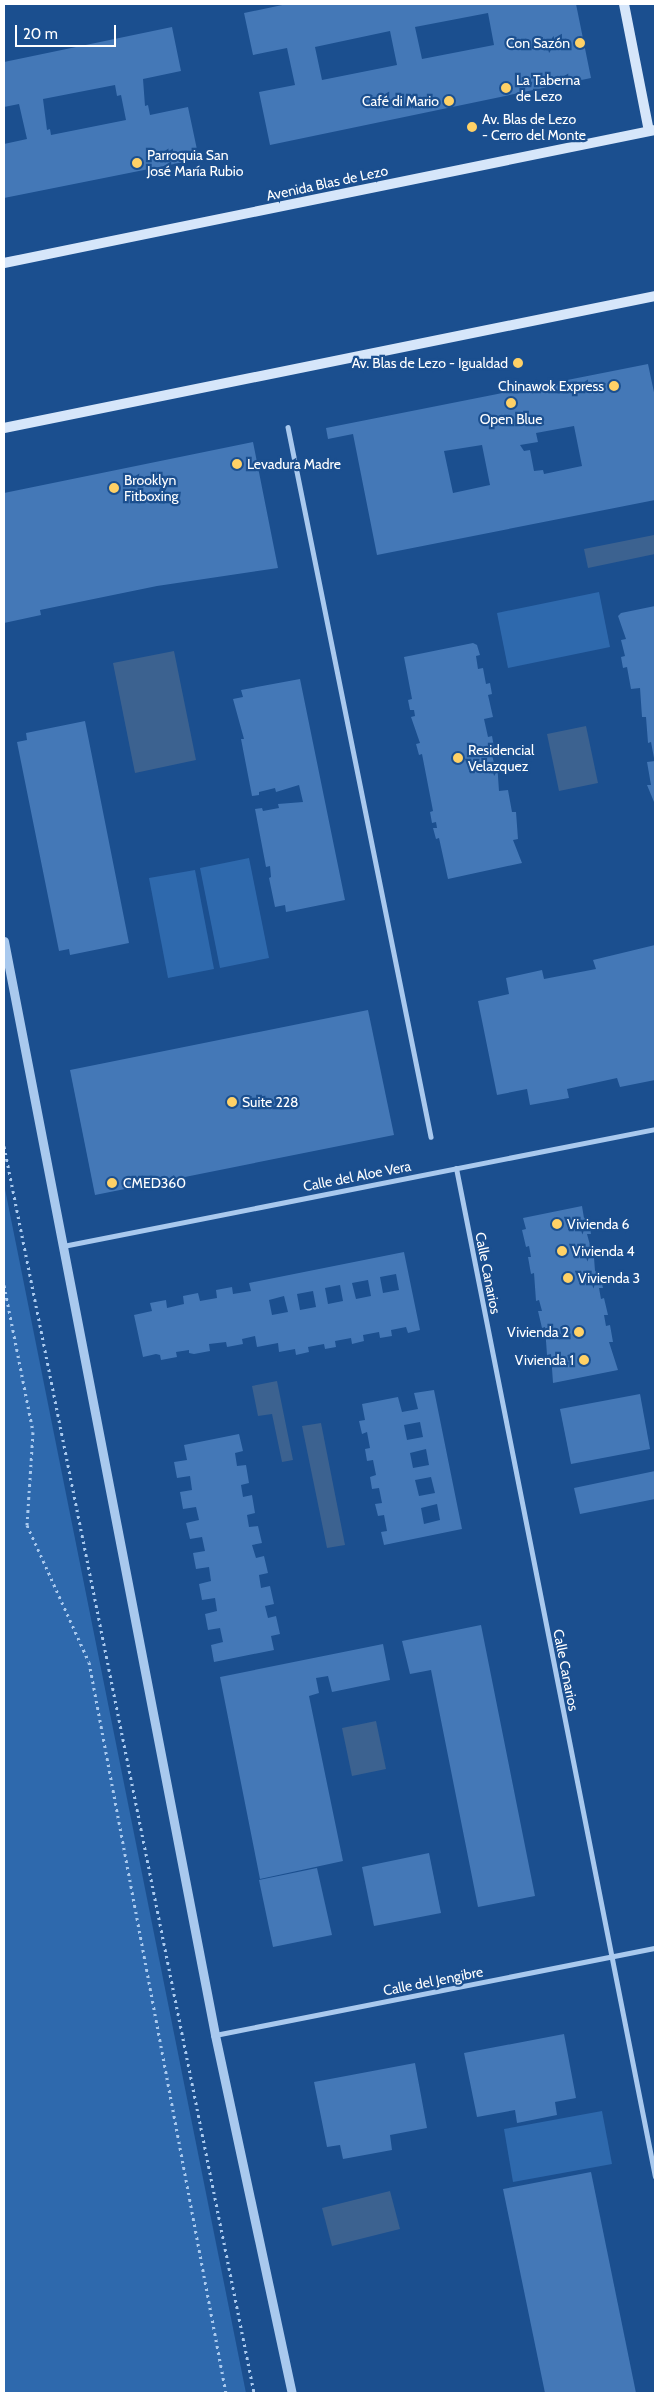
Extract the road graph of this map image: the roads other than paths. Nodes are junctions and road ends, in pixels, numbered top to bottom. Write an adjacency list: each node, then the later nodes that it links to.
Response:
1 (624, 4): 2 (main road)
2 (652, 131): 3 (main road, Avenida Blas de Lezo)
3 (4, 263)
4 (655, 296): 6 (main road)
5 (288, 426): 9 (street)
6 (4, 428)
7 (4, 941): 11 (street)
8 (655, 1129): 10 (street, Calle del Aloe Vera)
9 (431, 1137)
10 (456, 1168): 11 (street, Calle del Aloe Vera); 13 (street, Calle Canarios)
11 (64, 1246): 14 (street)
12 (655, 1948): 13 (street, Calle del Jengibre)
13 (611, 1957): 14 (street, Calle del Jengibre); 15 (street, Calle Canarios)
14 (215, 2035): 16 (street)
15 (655, 2177)
16 (292, 2393)

